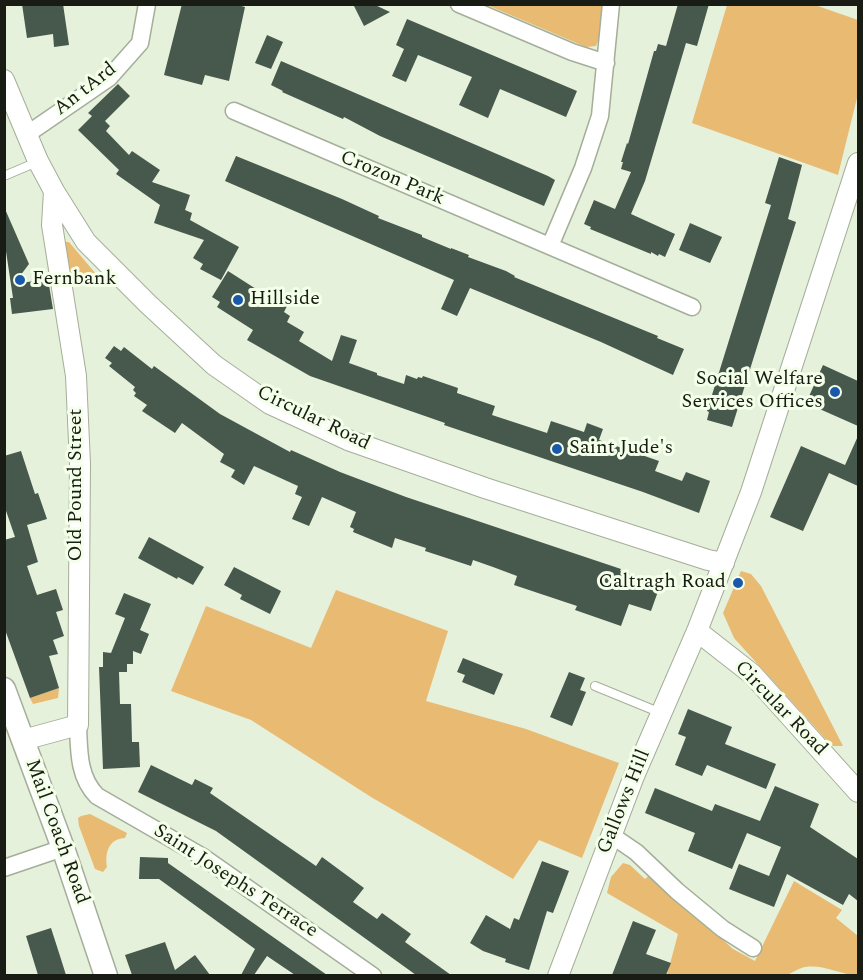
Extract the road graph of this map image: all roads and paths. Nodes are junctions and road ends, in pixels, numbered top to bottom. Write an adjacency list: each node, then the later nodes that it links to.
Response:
1 (147, 4): 7 (street, An tArd)
2 (459, 4): 4 (street)
3 (611, 4): 4 (street)
4 (606, 63): 12 (street)
5 (4, 80): 7 (street, Circular Road)
6 (234, 111): 12 (street, Crozon Park)
7 (26, 135): 8 (street, Circular Road)
8 (38, 161): 10 (lane); 11 (street, Circular Road)
9 (858, 163): 14 (street, Gallows Hill)
10 (4, 176)
11 (54, 191): 14 (street, Circular Road); 19 (street, Old Pound Street)
12 (550, 246): 13 (street, Crozon Park)
13 (692, 307)
14 (724, 563): 15 (street, Gallows Hill)
15 (697, 631): 18 (street, Gallows Hill); 21 (street, Circular Road)
16 (595, 686): 18 (lane)
17 (4, 689): 20 (main road, Mail Coach Road)
18 (661, 713): 22 (street, Gallows Hill)
19 (78, 725): 20 (street); 27 (street, Saint Josephs Terrace)
20 (23, 740): 23 (main road, Mail Coach Road)
21 (858, 792)
22 (611, 836): 25 (street); 28 (street, Gallows Hill)
23 (63, 848): 24 (street); 26 (main road, Mail Coach Road)
24 (4, 868)
25 (753, 948)
26 (106, 975)
27 (373, 975)
28 (558, 975)

